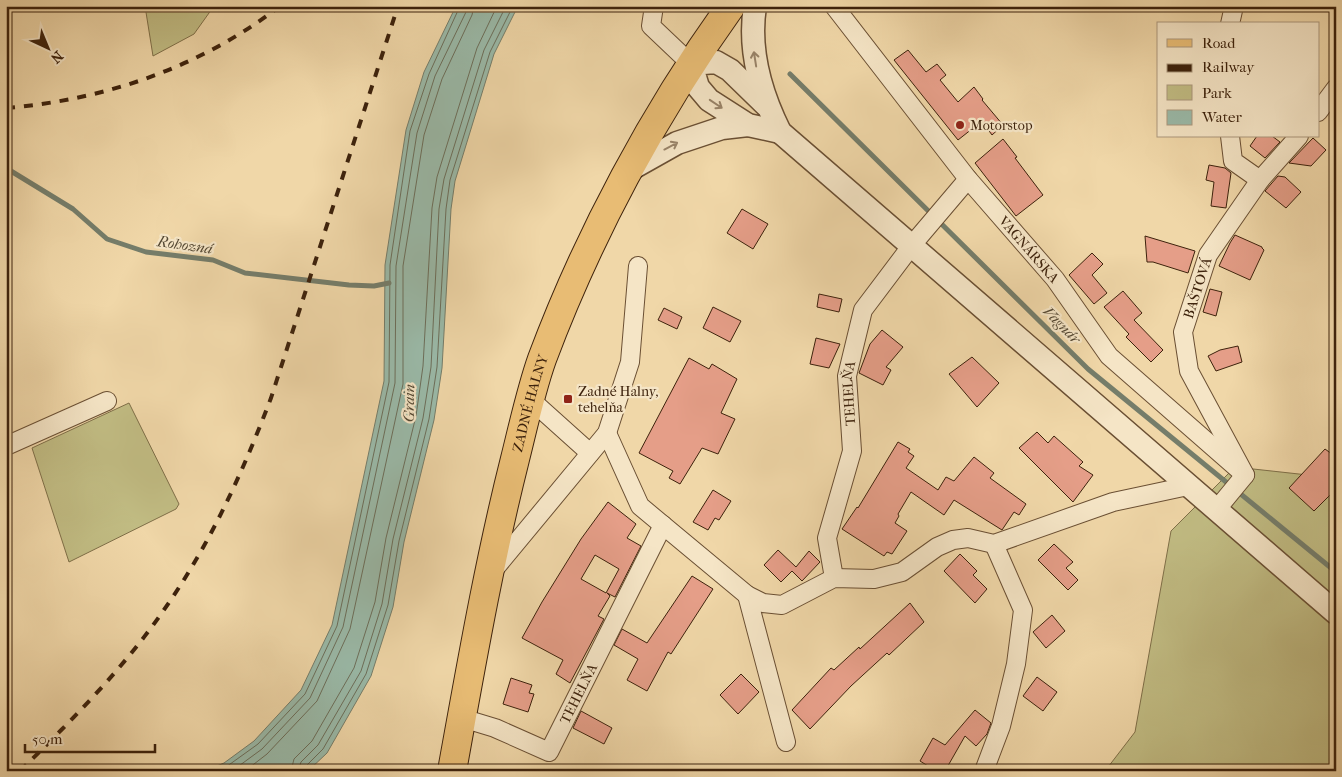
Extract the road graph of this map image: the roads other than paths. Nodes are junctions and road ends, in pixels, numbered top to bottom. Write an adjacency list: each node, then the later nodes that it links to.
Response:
1 (654, 6): 7 (street)
2 (755, 6): 9 (street, one-way to 2)
3 (834, 6): 16 (street, VAGNÁRSKA)
4 (1234, 6): 5 (street)
5 (1230, 22)
6 (719, 23): 7 (main road, ZADNÉ HALNY)
7 (690, 64): 9 (street); 11 (street, one-way to 11); 15 (main road, ZADNÉ HALNY)
8 (1336, 88): 10 (street)
9 (767, 106): 12 (street)
10 (1320, 109)
11 (748, 125): 12 (street); 15 (street, one-way to 11)
12 (780, 132): 18 (street)
13 (1230, 138): 17 (street)
14 (1297, 138): 17 (street, BAŠTOVÁ)
15 (629, 170): 20 (main road, ZADNÉ HALNY)
16 (968, 179): 18 (street, TEHELŇA); 26 (street, VAGNÁRSKA)
17 (1260, 180): 26 (street, BAŠTOVÁ)
18 (912, 245): 25 (street); 30 (street, TEHELŇA)
19 (638, 266): 22 (street)
20 (531, 400): 24 (street); 29 (main road, ZADNÉ HALNY)
21 (107, 401): 23 (street)
22 (606, 433): 24 (street); 27 (street)
23 (6, 446)
24 (590, 453): 29 (street)
25 (1188, 486): 26 (street); 28 (street)
26 (1231, 491): 32 (street)
27 (663, 525): 31 (street); 33 (street, TEHELŇA)
28 (994, 544): 30 (street); 36 (street)
29 (487, 578): 33 (main road, ZADNÉ HALNY)
30 (834, 578): 31 (street)
31 (747, 595): 34 (street)
32 (1336, 612)
33 (462, 718): 35 (main road, ZADNÉ HALNY)
34 (786, 742)
35 (452, 771)
36 (984, 771)

